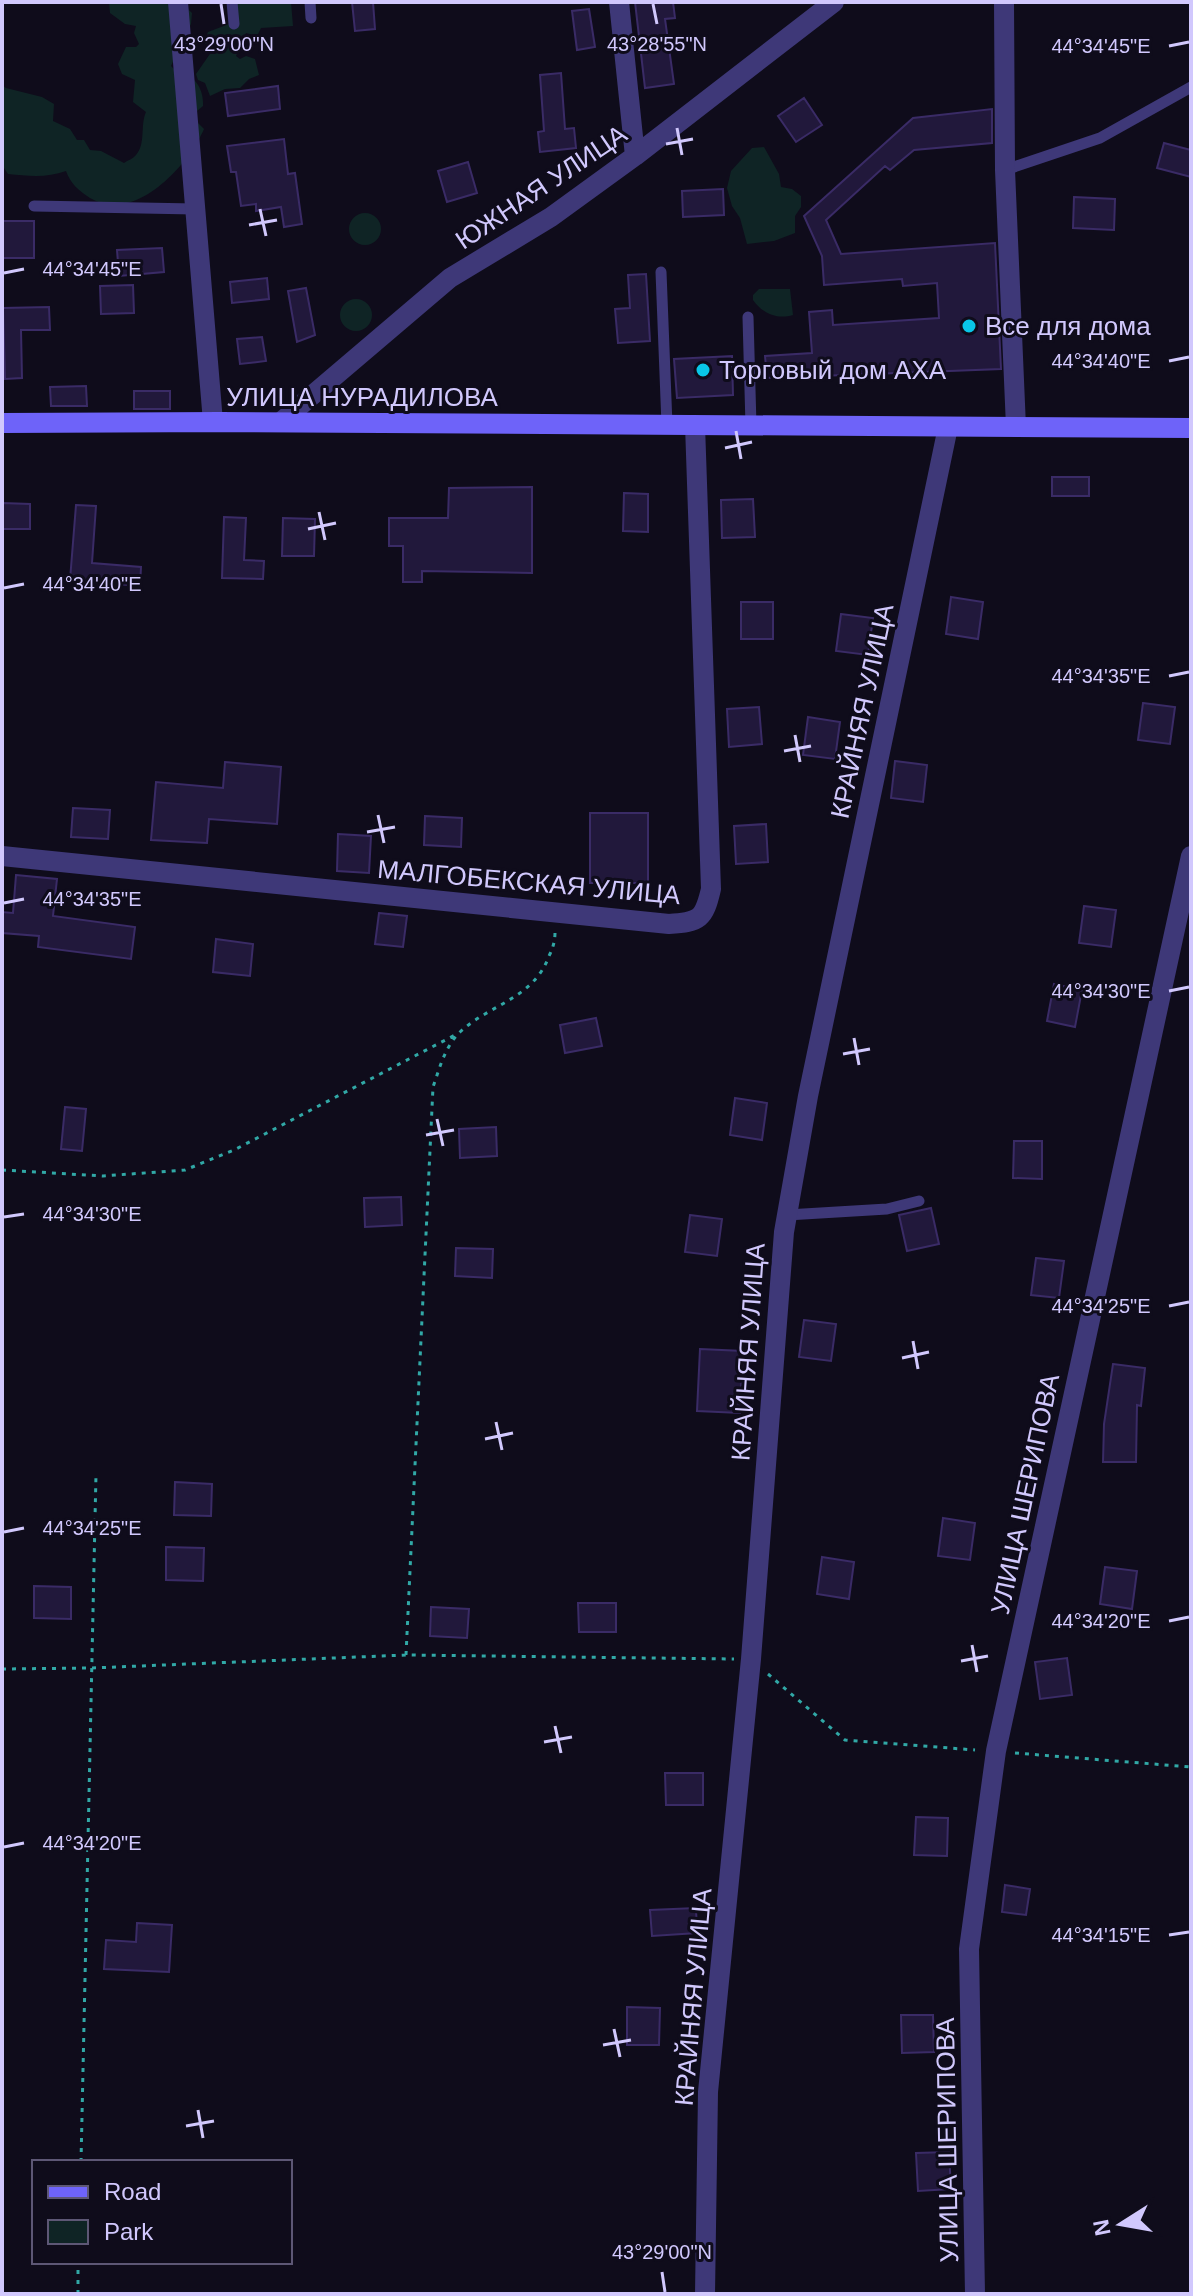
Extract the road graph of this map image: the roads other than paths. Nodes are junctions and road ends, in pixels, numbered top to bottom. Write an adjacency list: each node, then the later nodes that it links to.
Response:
1 (178, 2): 13 (street)
2 (232, 2): 8 (lane)
3 (310, 2): 7 (lane)
4 (619, 2): 10 (street)
5 (834, 2): 10 (street, ЮЖНАЯ УЛИЦА)
6 (1004, 2): 11 (street)
7 (311, 18)
8 (234, 24)
9 (1191, 87): 11 (lane)
10 (635, 156): 16 (street, ЮЖНАЯ УЛИЦА)
11 (1005, 170): 23 (street)
12 (34, 206): 13 (lane)
13 (195, 209): 17 (street)
14 (661, 272): 19 (lane)
15 (748, 317): 21 (lane)
16 (282, 421): 17 (street, УЛИЦА НУРАДИЛОВА); 19 (street, УЛИЦА НУРАДИЛОВА)
17 (213, 422): 18 (street); 19 (street, УЛИЦА НУРАДИЛОВА)
18 (2, 423)
19 (667, 425): 20 (street, УЛИЦА НУРАДИЛОВА)
20 (695, 425): 21 (street, УЛИЦА НУРАДИЛОВА); 25 (street, МАЛГОБЕКСКАЯ УЛИЦА)
21 (751, 426): 22 (street, УЛИЦА НУРАДИЛОВА)
22 (948, 427): 23 (street, УЛИЦА НУРАДИЛОВА); 28 (street, КРАЙНЯЯ УЛИЦА)
23 (1016, 427): 24 (street, УЛИЦА НУРАДИЛОВА)
24 (1191, 428)
25 (2, 856)
26 (1191, 856): 30 (street, УЛИЦА ШЕРИПОВА)
27 (919, 1201): 28 (lane)
28 (787, 1215): 29 (street, КРАЙНЯЯ УЛИЦА)
29 (705, 2294)
30 (975, 2294)

